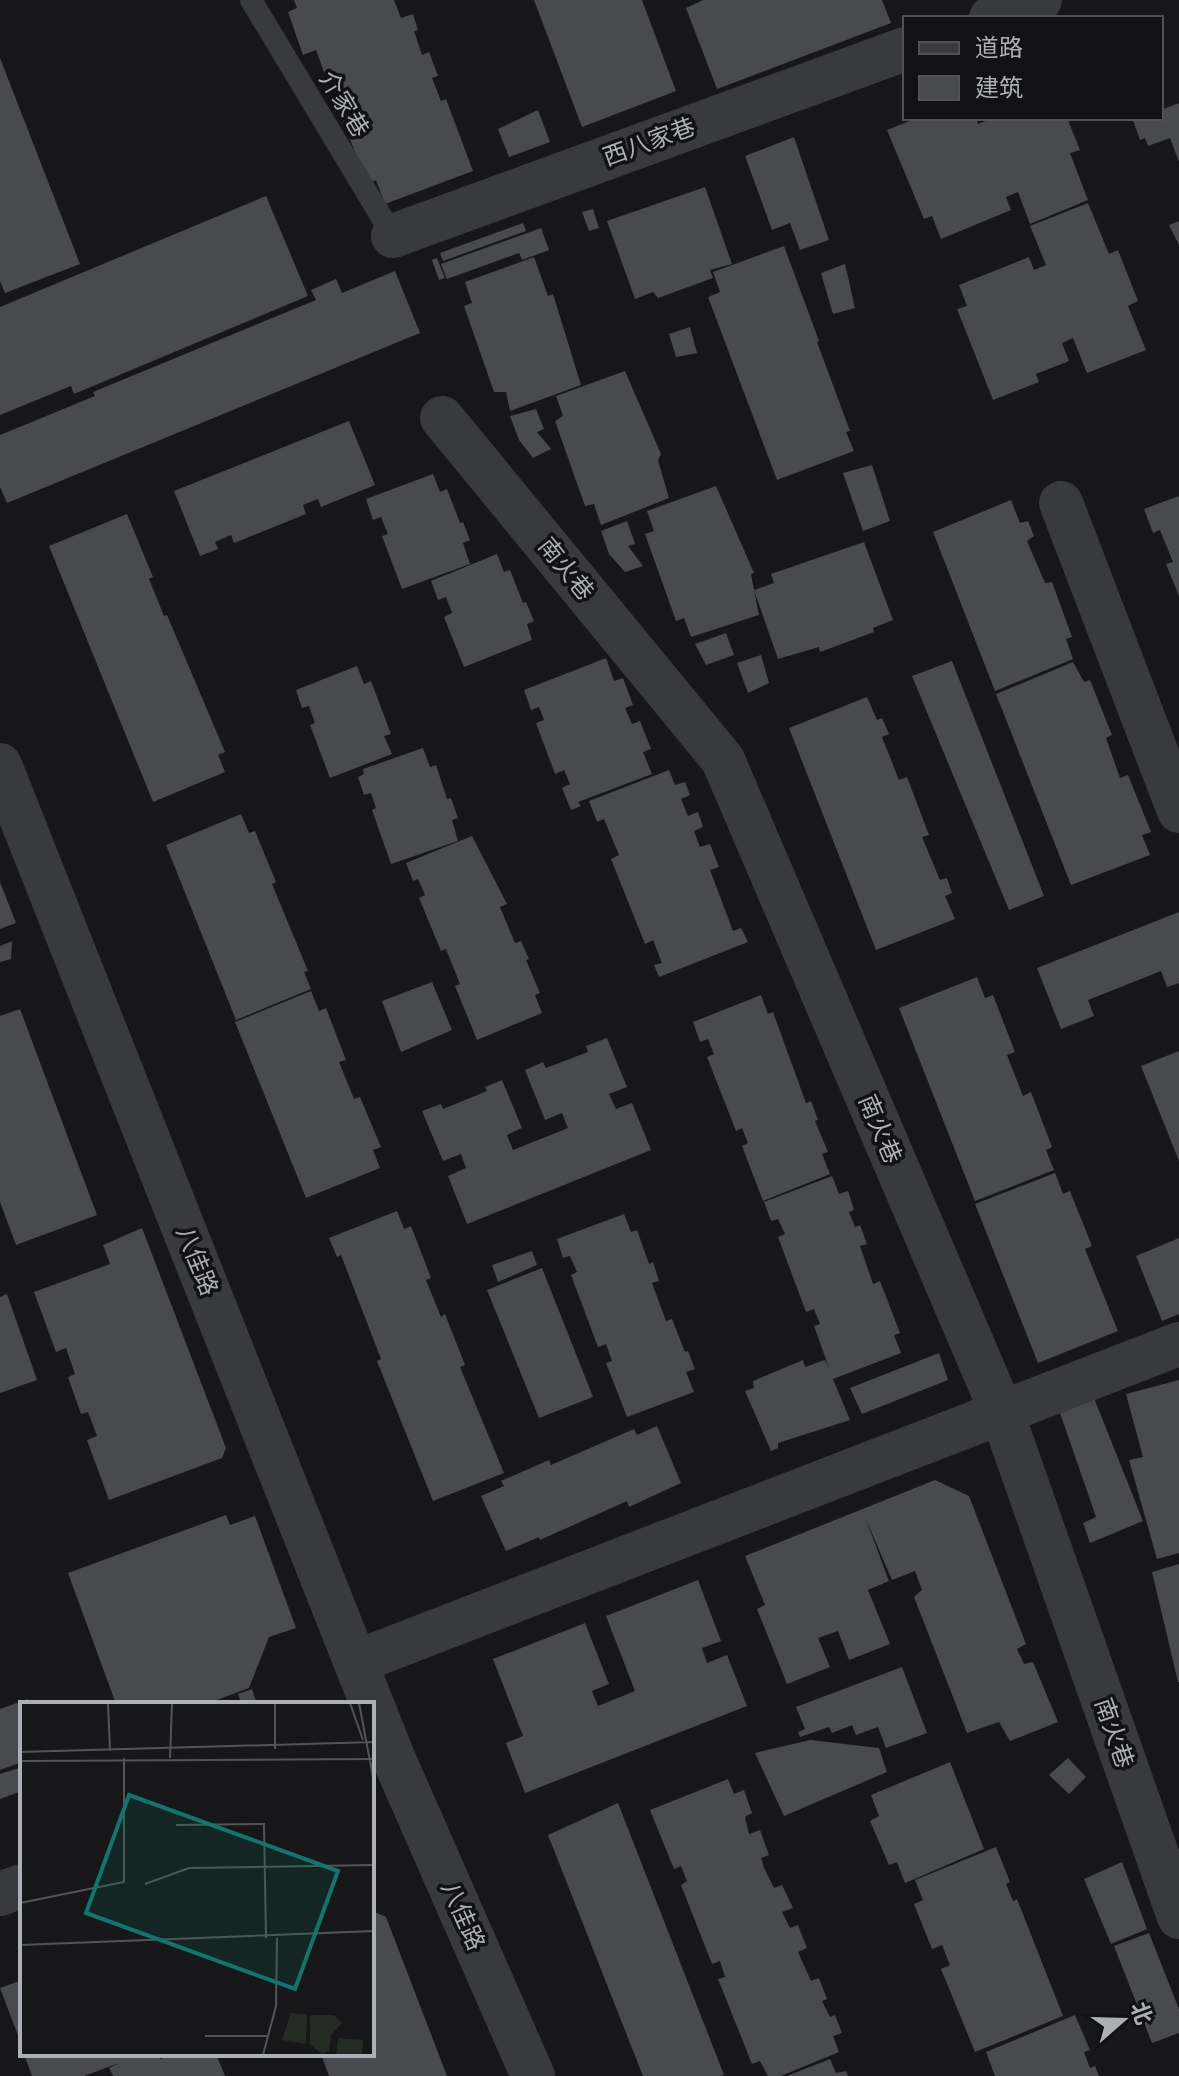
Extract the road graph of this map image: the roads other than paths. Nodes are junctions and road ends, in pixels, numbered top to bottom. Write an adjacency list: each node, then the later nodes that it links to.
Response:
1 (251, 0): 5 (lane, 介家巷)
2 (1040, 0): 3 (street)
3 (996, 16)
4 (903, 50): 5 (street, 西八家巷)
5 (393, 236)
6 (442, 418): 11 (street, 南火巷)
7 (1061, 503): 9 (street)
8 (0, 765): 12 (street, 八佳路)
9 (1179, 811)
10 (1179, 1344): 11 (street)
11 (1002, 1413): 12 (street); 18 (street, 南火巷)
12 (356, 1662): 13 (street, 八佳路)
13 (367, 1702)
14 (374, 1727): 15 (street, 八佳路)
15 (383, 1760): 19 (street, 八佳路)
16 (20, 1887): 17 (street)
17 (0, 1894)
18 (1179, 1917)
19 (533, 2076)

